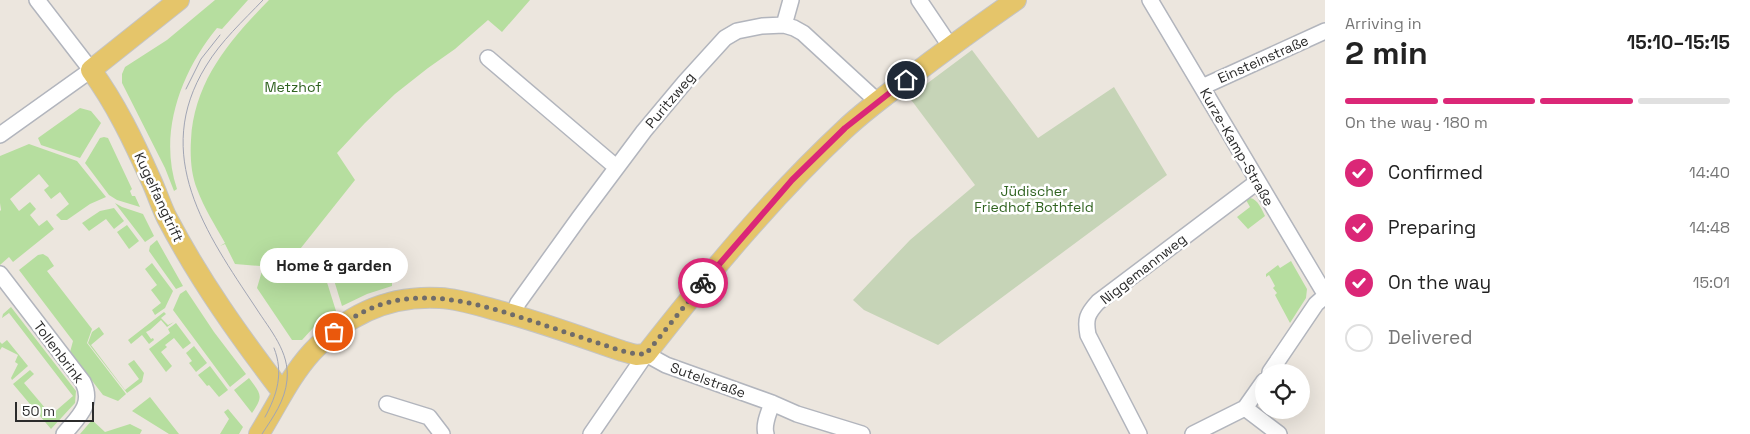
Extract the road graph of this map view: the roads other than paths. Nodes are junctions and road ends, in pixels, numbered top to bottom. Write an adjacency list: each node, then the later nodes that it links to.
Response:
1 (37, 0): 11 (street, Kugelfangtrift)
2 (179, 0): 11 (main road)
3 (791, 0): 7 (street)
4 (918, 0): 9 (street)
5 (1016, 0): 9 (main road)
6 (1150, 0): 12 (street, Kurze-Kamp-Straße)
7 (784, 25): 13 (street, Puritzweg); 15 (street, Puritzweg)
8 (1325, 31): 12 (street, Einsteinstraße)
9 (950, 46): 13 (main road)
10 (488, 58): 15 (street)
11 (91, 70): 14 (street); 22 (main road, Kugelfangtrift)
12 (1202, 87): 16 (street, Kurze-Kamp-Straße)
13 (877, 102): 20 (main road)
14 (0, 135)
15 (616, 166): 19 (street, Puritzweg)
16 (1257, 182): 18 (street, Kurze-Kamp-Straße); 33 (street, Niggemannweg)
17 (0, 274): 27 (street, Tollenbrink)
18 (1325, 295): 21 (street)
19 (513, 315): 20 (main road, Sutelstraße); 22 (main road, Sutelstraße)
20 (646, 354): 24 (street, Sutelstraße); 30 (street)
21 (1275, 364)
22 (283, 392): 28 (main road, Sutelstraße)
23 (1255, 394): 26 (street)
24 (772, 403): 31 (street); 32 (street, Sutelstraße)
25 (387, 404): 29 (street)
26 (1245, 408): 34 (street); 35 (street)
27 (64, 434)
28 (258, 434)
29 (442, 434)
30 (591, 434)
31 (766, 434)
32 (862, 434)
33 (1139, 434)
34 (1193, 434)
35 (1280, 434)

